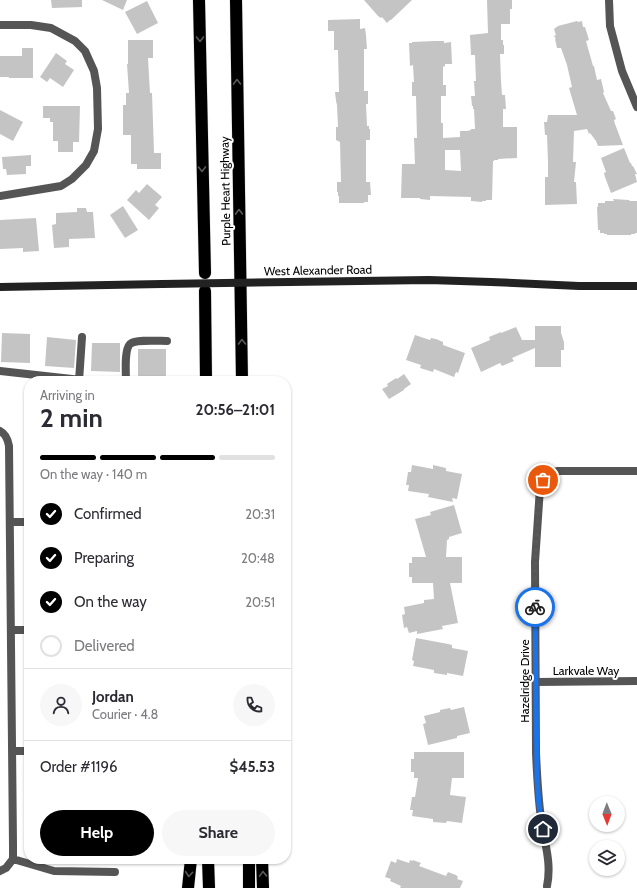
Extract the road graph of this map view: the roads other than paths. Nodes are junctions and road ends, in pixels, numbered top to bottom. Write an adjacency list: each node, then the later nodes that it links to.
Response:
1 (199, 0): 7 (highway, Purple Heart Highway, one-way to 7)
2 (236, 0): 18 (highway, Purple Heart Highway, one-way to 2)
3 (609, 0): 5 (street)
4 (0, 26): 6 (street)
5 (637, 107)
6 (0, 196)
7 (205, 273)
8 (637, 286): 9 (main road, West Alexander Road, bridge)
9 (0, 287)
10 (205, 291): 17 (highway)
11 (82, 336): 15 (street)
12 (167, 341): 16 (street)
13 (0, 371): 14 (street)
14 (44, 376)
15 (79, 376)
16 (126, 376)
17 (206, 376)
18 (242, 376)
19 (1, 432): 21 (street)
20 (637, 471): 26 (street, Hazelridge Drive)
21 (10, 522): 22 (street); 23 (street)
22 (24, 522)
23 (11, 630): 24 (street); 27 (street)
24 (24, 630)
25 (637, 681): 26 (street, Larkvale Way)
26 (536, 682): 38 (street, Hazelridge Drive)
27 (12, 751): 28 (street); 29 (street)
28 (24, 751)
29 (13, 859): 30 (street); 36 (street)
30 (24, 862)
31 (30, 864): 37 (street)
32 (190, 864): 39 (highway, one-way to 39)
33 (208, 864): 40 (highway)
34 (249, 864): 41 (highway)
35 (262, 864): 42 (highway, one-way to 35)
36 (0, 871)
37 (114, 872)
38 (547, 886)
39 (188, 888)
40 (209, 888)
41 (249, 888)
42 (263, 888)

